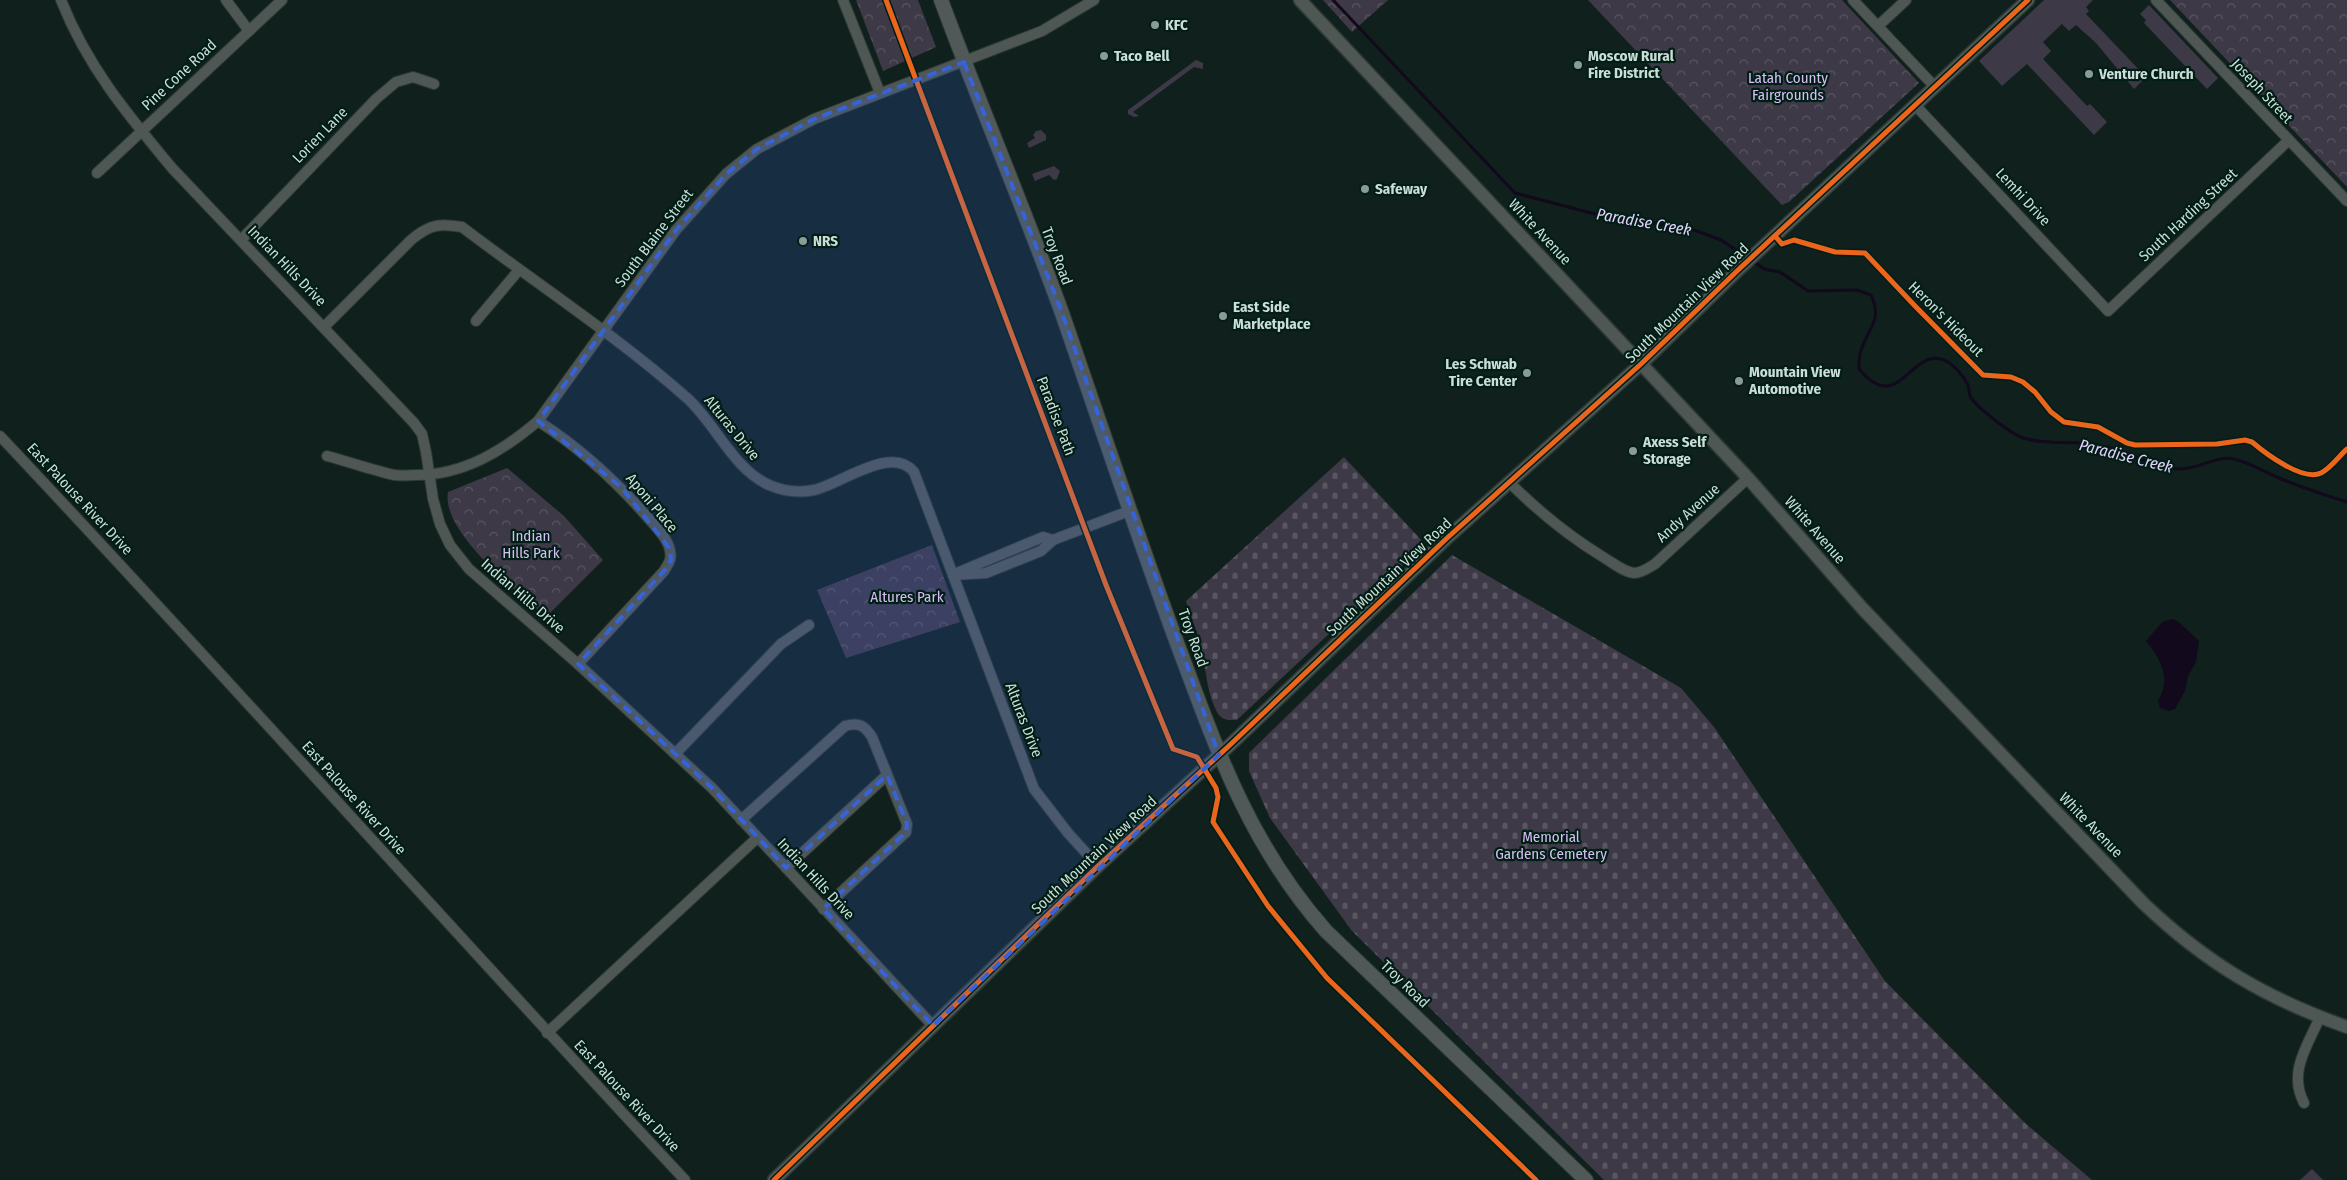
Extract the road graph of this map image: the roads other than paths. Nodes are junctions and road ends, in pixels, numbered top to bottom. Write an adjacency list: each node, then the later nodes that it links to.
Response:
1 (61, 0): 19 (street, Indian Hills Drive)
2 (226, 0): 13 (street)
3 (282, 0): 13 (street, Pine Cone Road)
4 (843, 0): 17 (street)
5 (941, 0): 14 (main road, Troy Road)
6 (1094, 0): 14 (street, South Blaine Street)
7 (1300, 0): 29 (street, White Avenue)
8 (1854, 0): 12 (street)
9 (1906, 0): 12 (street)
10 (2028, 0): 16 (street, South Mountain View Road)
11 (2156, 0): 20 (street, Joseph Street)
12 (1878, 26): 16 (street)
13 (249, 31): 19 (street, Pine Cone Road)
14 (964, 62): 17 (street, South Blaine Street); 36 (main road, Troy Road)
15 (434, 84): 23 (street, Lorien Lane)
16 (1935, 87): 18 (street, South Mountain View Road)
17 (880, 93): 28 (street, South Blaine Street)
18 (1915, 105): 25 (street, Lemhi Drive); 29 (street, South Mountain View Road)
19 (141, 131): 21 (street, Pine Cone Road); 23 (street, Indian Hills Drive)
20 (2289, 140): 22 (street, Joseph Street); 25 (street, South Harding Street)
21 (97, 173)
22 (2347, 201)
23 (241, 240): 27 (street, Indian Hills Drive)
24 (519, 270): 26 (street); 27 (street, Alturas Drive); 28 (street, Alturas Drive)
25 (2108, 311)
26 (476, 321)
27 (324, 327): 33 (street, Indian Hills Drive)
28 (603, 332): 30 (street, South Blaine Street); 37 (street, Alturas Drive)
29 (1640, 364): 34 (street, White Avenue); 35 (street, South Mountain View Road)
30 (538, 421): 33 (street, South Blaine Street); 39 (street, Aponi Place)
31 (0, 436): 51 (street, East Palouse River Drive)
32 (327, 456): 33 (street, South Blaine Street)
33 (430, 475): 39 (street, Indian Hills Drive)
34 (1748, 478): 35 (street, Andy Avenue); 48 (street, White Avenue)
35 (1509, 482): 41 (street, South Mountain View Road)
36 (1129, 512): 37 (street); 41 (main road, Troy Road)
37 (953, 575): 45 (street, Alturas Drive)
38 (809, 626): 40 (street)
39 (578, 664): 40 (street, Indian Hills Drive)
40 (675, 754): 43 (street, Indian Hills Drive)
41 (1218, 755): 45 (street, South Mountain View Road); 55 (main road, Troy Road)
42 (887, 774): 43 (street); 46 (street); 47 (street)
43 (741, 820): 44 (street, Indian Hills Drive)
44 (758, 838): 46 (street, Indian Hills Drive); 51 (street)
45 (1098, 866): 49 (street, South Mountain View Road)
46 (786, 868): 47 (street, Indian Hills Drive)
47 (823, 909): 49 (street, Indian Hills Drive)
48 (2320, 1017): 50 (street, White Avenue); 52 (street)
49 (933, 1026): 54 (street, South Mountain View Road)
50 (2347, 1027)
51 (547, 1033): 53 (street, East Palouse River Drive)
52 (2304, 1103)
53 (686, 1180)
54 (774, 1180)
55 (1586, 1180)

